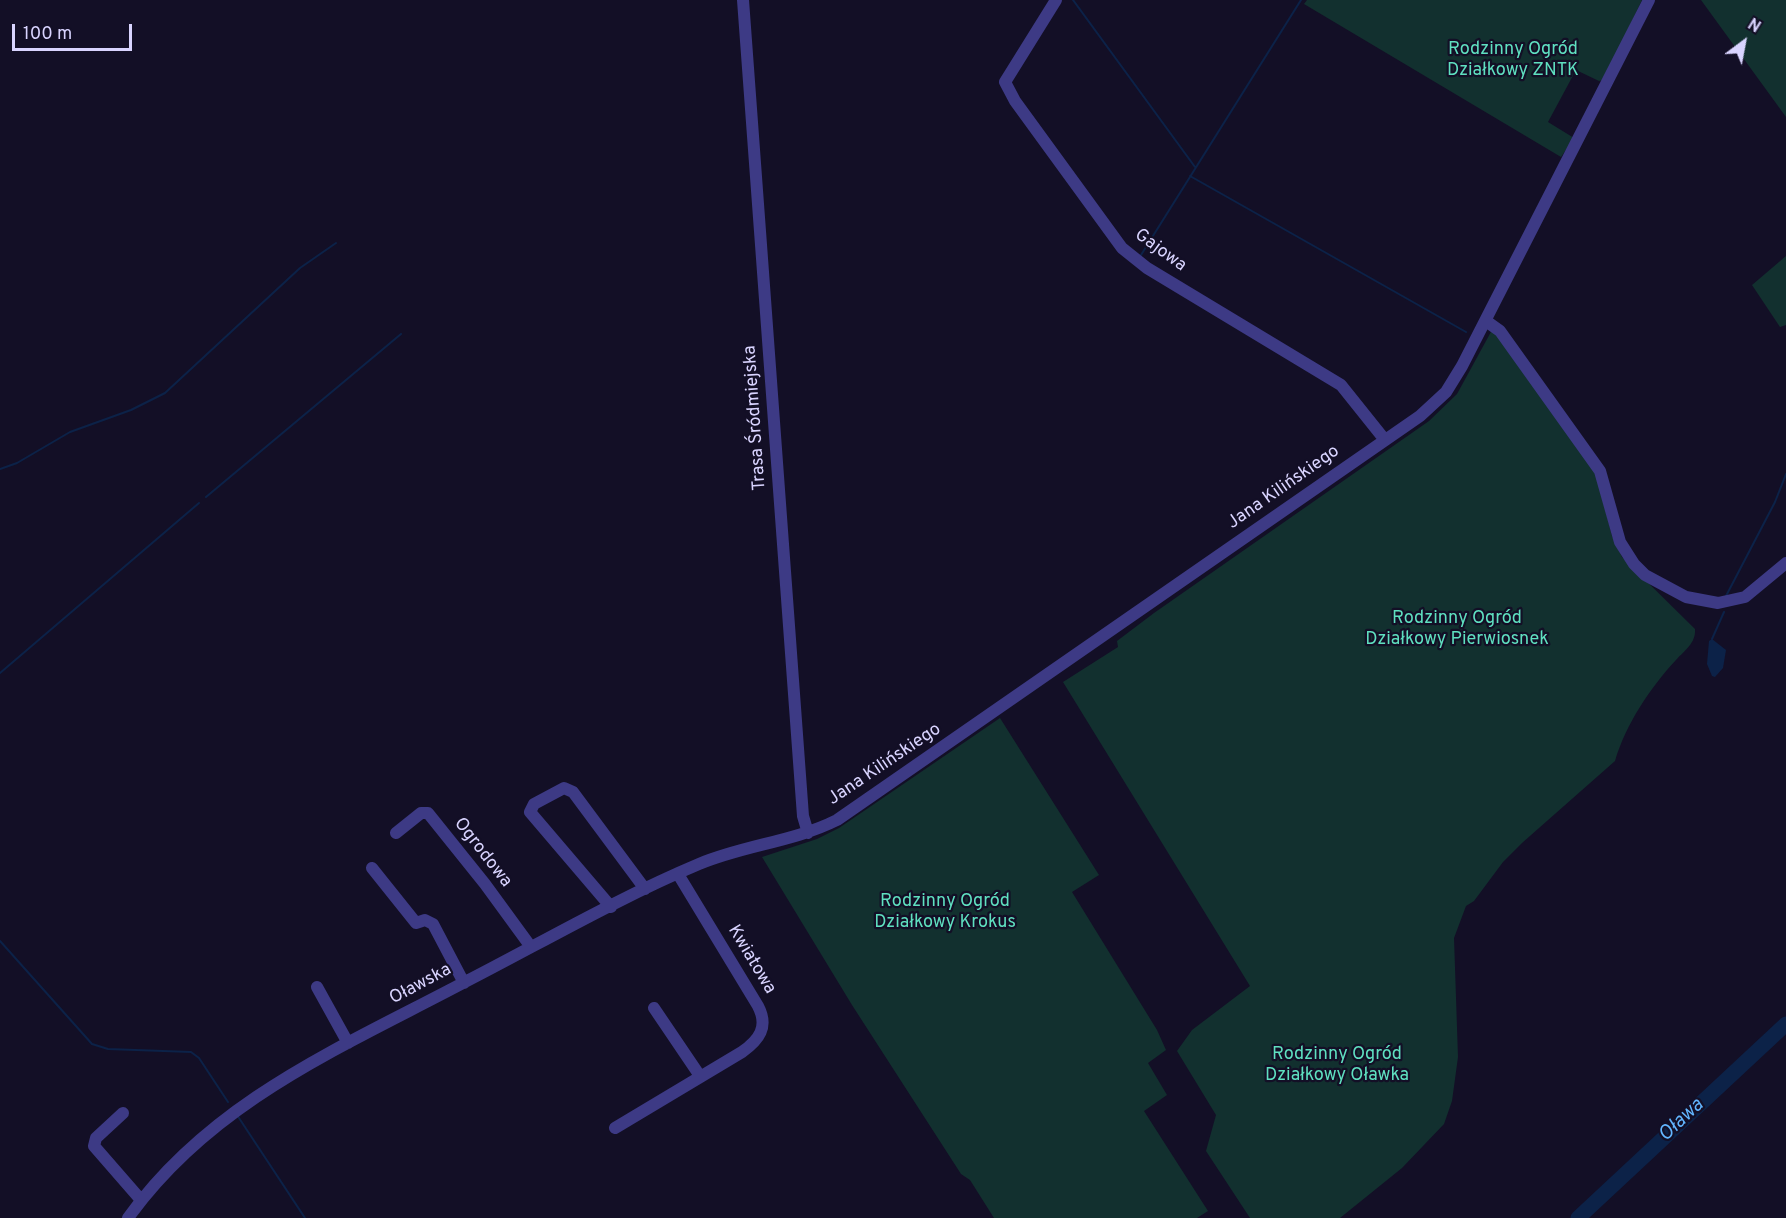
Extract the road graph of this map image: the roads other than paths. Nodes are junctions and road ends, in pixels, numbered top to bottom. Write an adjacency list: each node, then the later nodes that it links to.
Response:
1 (743, 0): 8 (street, Trasa Śródmiejska)
2 (1056, 0): 5 (street, Gajowa)
3 (1649, 0): 4 (street, Jana Kilińskiego)
4 (1486, 321): 5 (street, Jana Kilińskiego); 6 (street)
5 (1385, 440): 8 (street, Jana Kilińskiego)
6 (1786, 563)
7 (396, 833): 14 (street, Ogrodowa)
8 (807, 833): 9 (street, Jana Kilińskiego)
9 (769, 845): 11 (street, Oławska)
10 (372, 868): 15 (street)
11 (678, 874): 12 (street, Oławska); 19 (street, Kwiatowa)
12 (645, 890): 13 (street, Oławska); 13 (street)
13 (610, 907): 14 (street, Oławska)
14 (531, 947): 15 (street, Oławska)
15 (464, 983): 18 (street, Oławska)
16 (317, 987): 18 (street)
17 (654, 1008): 19 (street)
18 (348, 1043): 22 (street, Oławska)
19 (700, 1076): 21 (street, Kwiatowa)
20 (123, 1113): 22 (street)
21 (615, 1128)
22 (141, 1200): 23 (street, Oławska)
23 (128, 1218)

